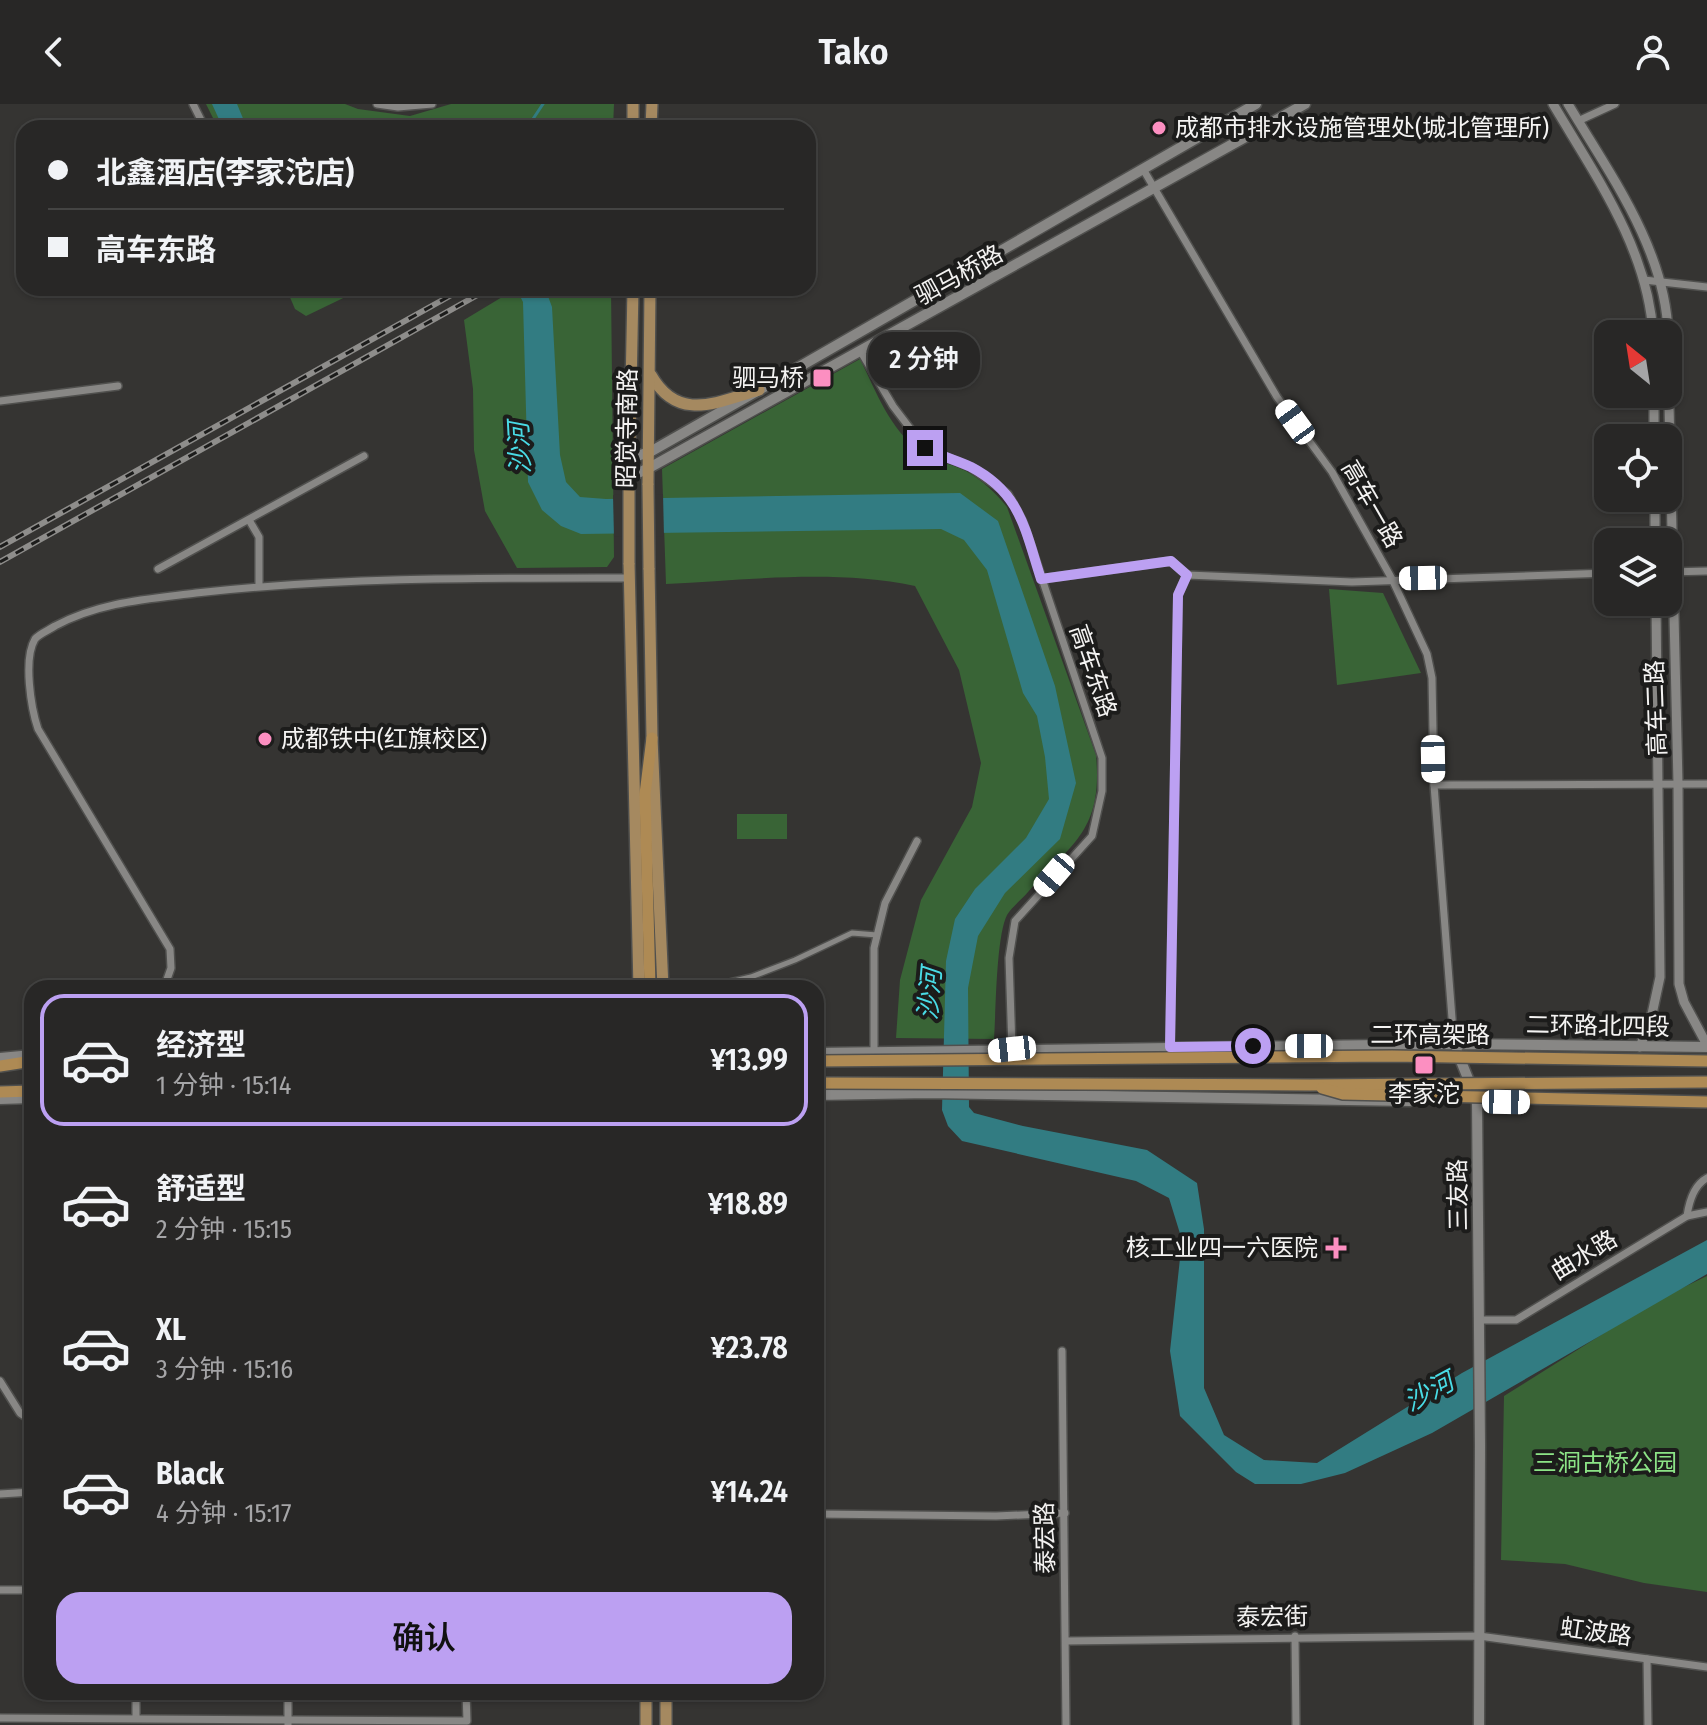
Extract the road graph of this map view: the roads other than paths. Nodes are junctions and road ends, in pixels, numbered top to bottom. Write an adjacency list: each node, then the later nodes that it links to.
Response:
1 (377, 104): 2 (street)
2 (432, 104)
3 (1256, 104): 9 (main road, 驷马桥路)
4 (1305, 104): 10 (main road, 驷马桥路)
5 (1553, 104): 11 (street)
6 (1568, 104): 8 (street)
7 (1615, 104): 8 (street)
8 (1578, 121): 12 (street)
9 (1143, 169): 10 (street, 高车一路); 21 (main road, 驷马桥路)
10 (1155, 189): 18 (main road, 驷马桥路); 38 (street, 高车一路)
11 (1644, 280): 12 (street); 16 (street)
12 (1659, 281): 13 (street); 17 (street)
13 (1707, 287)
14 (633, 296): 26 (main road, 昭觉寺南路)
15 (650, 296): 19 (main road, 昭觉寺南路)
16 (1651, 320)
17 (1666, 320)
18 (861, 352): 27 (main road, 驷马桥路); 37 (street, 高车东路)
19 (650, 373): 21 (main road); 24 (main road, 昭觉寺南路)
20 (118, 386): 22 (street)
21 (759, 390): 24 (main road, 驷马桥路)
22 (0, 401)
23 (1668, 408): 30 (street, 高车二路)
24 (650, 452): 26 (main road, 驷马桥路); 27 (main road, 昭觉寺南路)
25 (364, 456): 29 (street)
26 (630, 458): 28 (main road, 昭觉寺南路)
27 (649, 468): 28 (main road, 驷马桥路); 42 (main road, 昭觉寺南路, bridge)
28 (629, 477): 36 (main road, 昭觉寺南路, bridge)
29 (249, 520): 31 (street); 39 (street)
30 (1670, 528)
31 (158, 569)
32 (1707, 571): 33 (street)
33 (1682, 572)
34 (1594, 573): 38 (street)
35 (1187, 575): 37 (street); 38 (street); 56 (street)
36 (629, 578): 39 (street); 50 (main road, 昭觉寺南路)
37 (1041, 579): 58 (street, 高车东路)
38 (1392, 579): 46 (street, 高车一路)
39 (259, 586): 49 (street)
40 (1656, 616): 44 (street, 高车二路)
41 (1672, 616): 43 (street, 高车二路)
42 (652, 738): 51 (highway); 52 (main road, 昭觉寺南路)
43 (1678, 783): 44 (street); 45 (street); 55 (street, 高车二路)
44 (1660, 784): 46 (street); 57 (street, 高车二路)
45 (1707, 784)
46 (1434, 785): 54 (street, 高车一路)
47 (917, 841): 48 (street)
48 (877, 935): 53 (street); 59 (street)
49 (167, 980)
50 (639, 980)
51 (650, 980)
52 (663, 980)
53 (738, 980)
54 (1454, 1044): 56 (main road, 二环路北四段); 57 (main road, 二环路北四段); 78 (main road, 三友路)
55 (1707, 1046): 57 (main road, 二环路北四段)
56 (1170, 1047): 58 (main road, 二环路北四段)
57 (1640, 1047)
58 (1012, 1049): 59 (main road, 二环路北四段)
59 (874, 1052): 61 (main road, 二环路北四段)
60 (1707, 1054): 62 (highway, bridge)
61 (824, 1056)
62 (1392, 1056): 65 (highway, 二环高架路, bridge); 67 (highway, 二环高架路, bridge)
63 (0, 1058): 64 (main road)
64 (24, 1058)
65 (824, 1058)
66 (24, 1060): 68 (highway)
67 (1707, 1061)
68 (0, 1068): 69 (highway)
69 (24, 1068)
70 (1707, 1082): 72 (highway, 二环高架路, bridge)
71 (824, 1083): 72 (highway, 二环高架路, bridge)
72 (1310, 1085): 79 (highway, bridge)
73 (24, 1091): 74 (highway)
74 (0, 1092)
75 (824, 1095): 78 (main road)
76 (24, 1098): 77 (main road)
77 (0, 1099)
78 (1477, 1101): 79 (main road); 83 (main road, 三友路)
79 (1707, 1103)
80 (1707, 1178): 82 (street)
81 (1707, 1212): 82 (street, 曲水路)
82 (1687, 1216): 83 (street, 曲水路)
83 (1479, 1320): 94 (main road, 三友路)
84 (1062, 1351): 89 (street, 泰宏路)
85 (0, 1381): 86 (street)
86 (24, 1416)
87 (24, 1492): 88 (street)
88 (0, 1494)
89 (1065, 1513): 90 (street); 95 (street, 泰宏路)
90 (824, 1514)
91 (0, 1590): 92 (street)
92 (24, 1590)
93 (1295, 1636): 94 (street, 泰宏街); 95 (street, 泰宏街); 109 (street)
94 (1479, 1636): 96 (street, 虹波路); 110 (main road)
95 (1066, 1641): 108 (street, 泰宏路)
96 (1647, 1659): 97 (street, 虹波路); 111 (street)
97 (1707, 1667)
98 (136, 1700): 104 (street)
99 (288, 1700): 105 (street)
100 (466, 1700): 105 (street)
101 (646, 1700): 106 (main road)
102 (666, 1700): 107 (main road)
103 (0, 1718): 104 (street)
104 (136, 1718): 105 (street)
105 (288, 1722)
106 (646, 1725)
107 (666, 1725)
108 (1066, 1725)
109 (1296, 1725)
110 (1479, 1725)
111 (1648, 1725)

